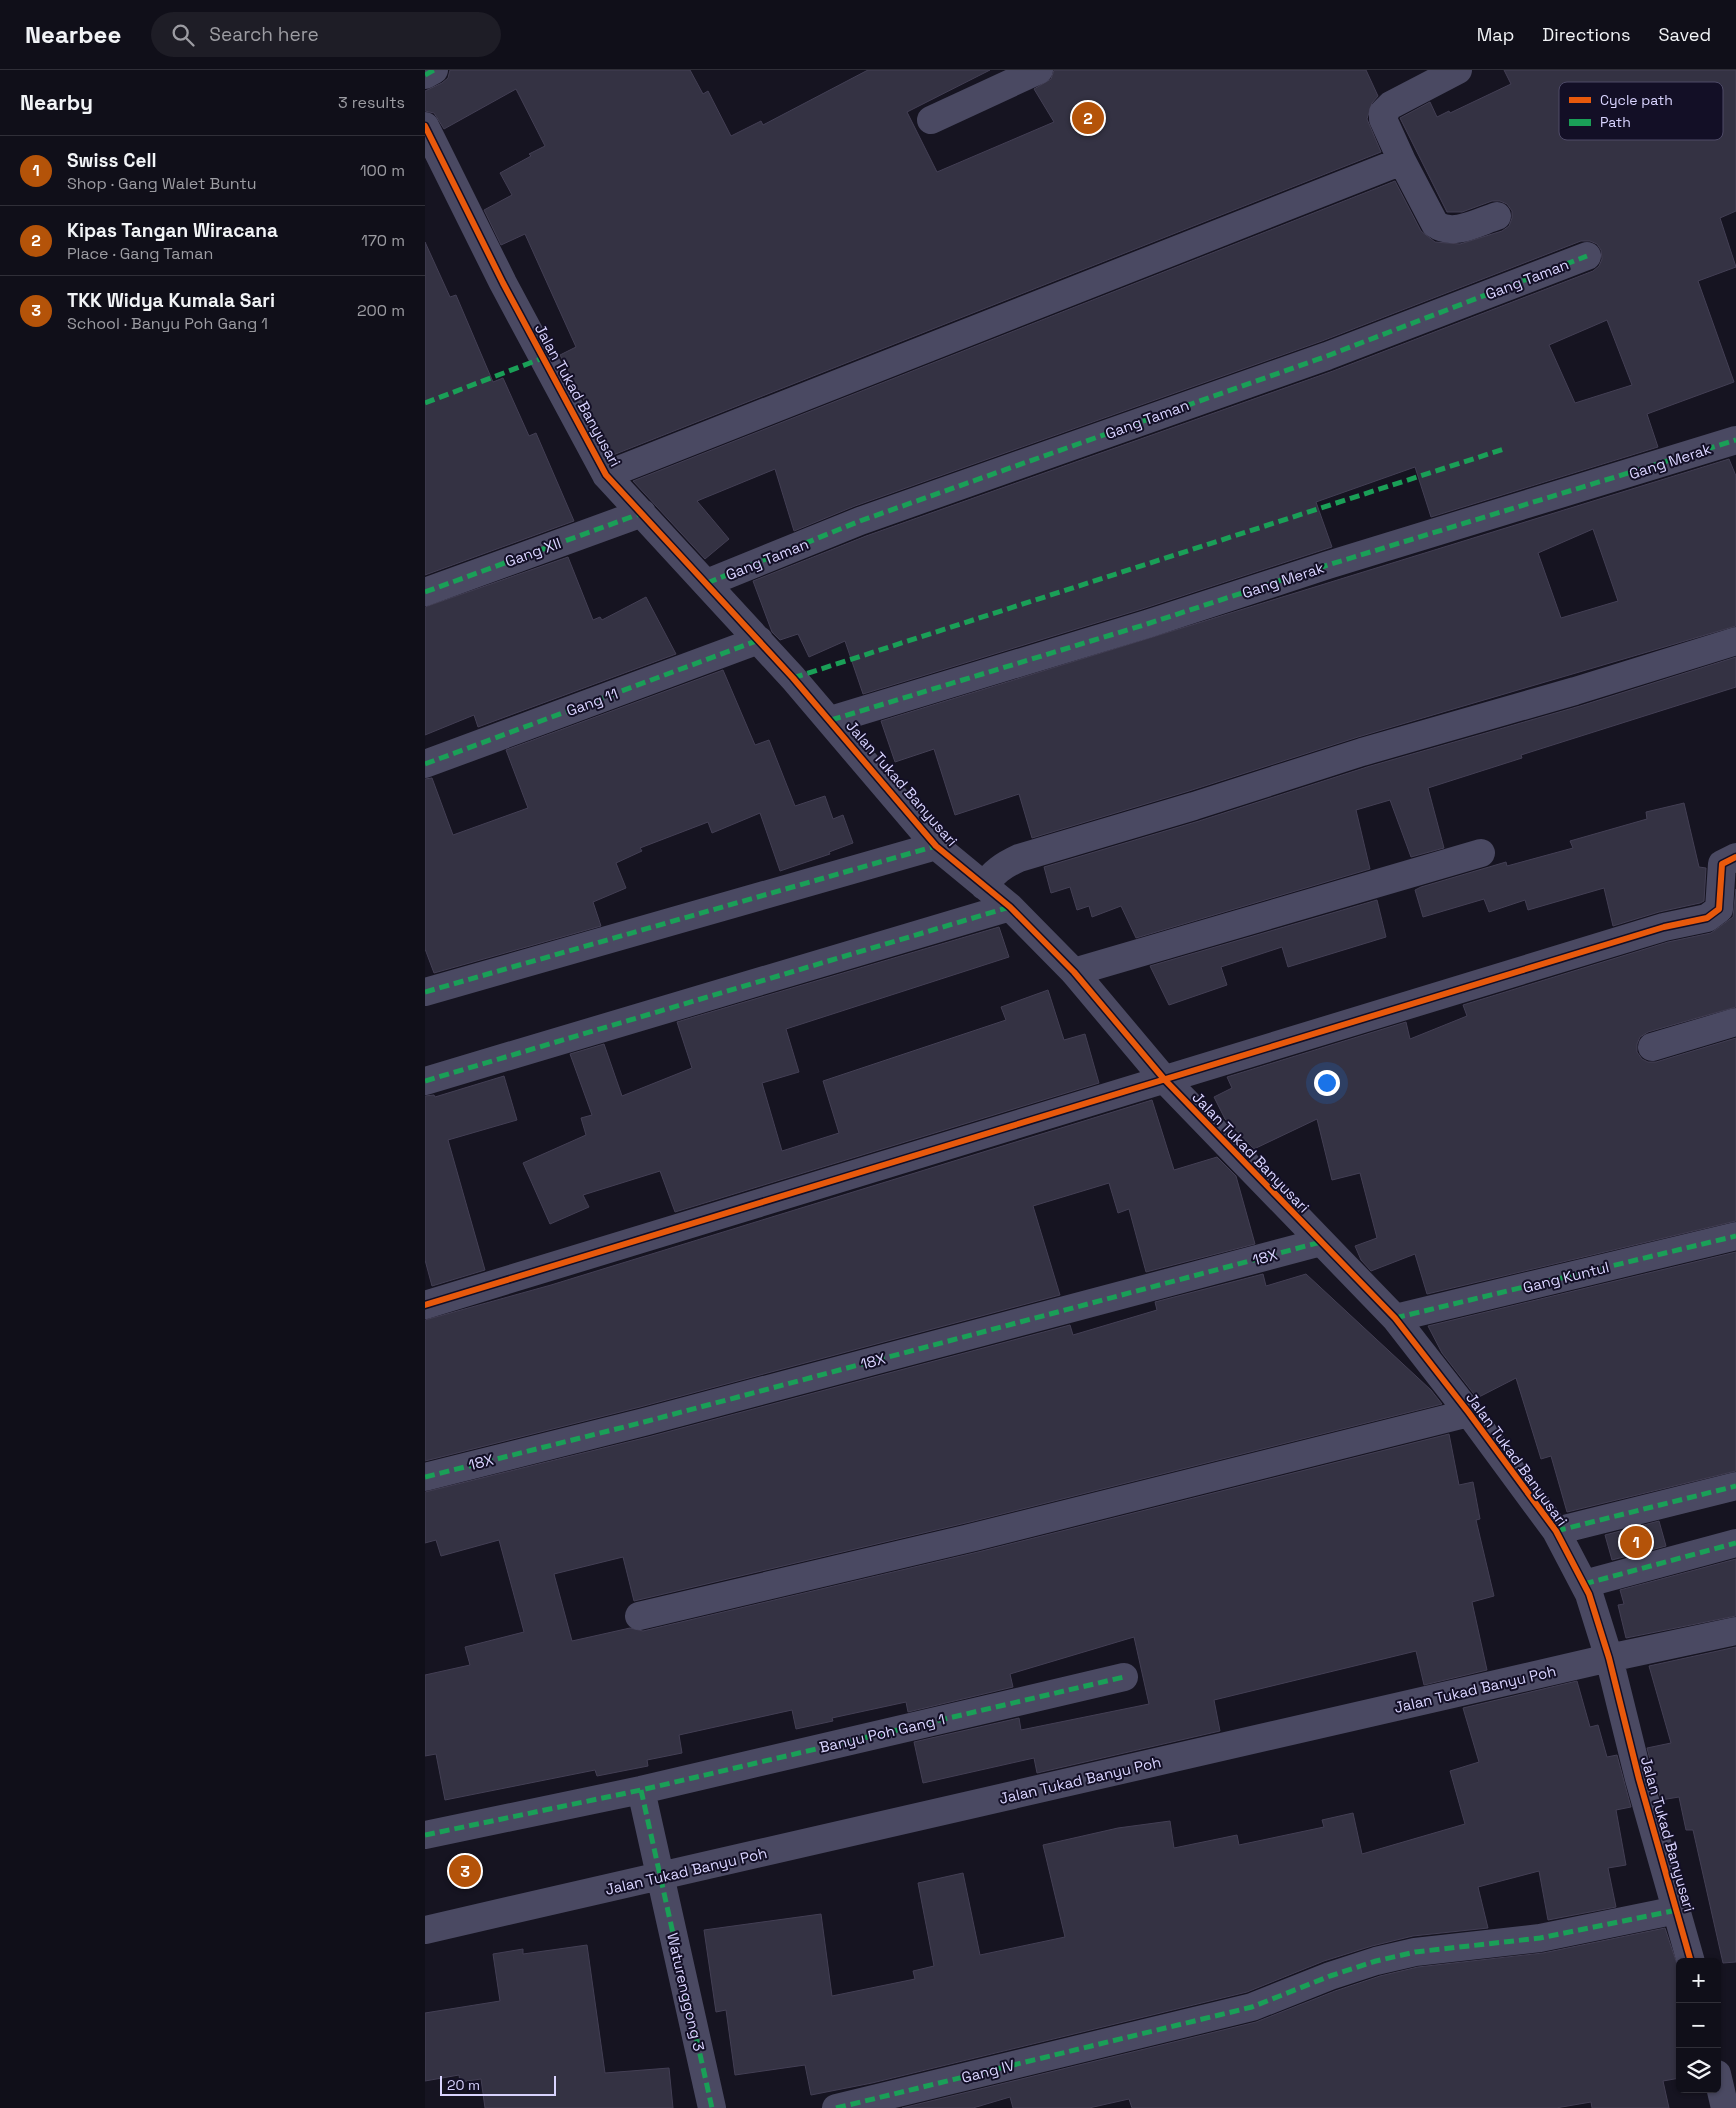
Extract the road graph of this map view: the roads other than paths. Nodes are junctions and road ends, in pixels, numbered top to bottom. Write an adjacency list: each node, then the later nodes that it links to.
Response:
1 (434, 70): 4 (street)
2 (1039, 70): 5 (street)
3 (1458, 70): 7 (street)
4 (425, 75)
5 (931, 120)
6 (429, 140): 11 (street, Jalan Tukad Banyusari)
7 (1401, 161): 8 (street); 11 (street)
8 (1497, 216)
9 (1587, 256): 13 (street, Gang Taman)
10 (1736, 440): 17 (street, Gang Merak)
11 (606, 475): 12 (street, Jalan Tukad Banyusari)
12 (642, 513): 13 (street, Jalan Tukad Banyusari); 14 (street, Gang XII)
13 (707, 583): 15 (street, Jalan Tukad Banyusari)
14 (425, 592)
15 (759, 640): 17 (street, Jalan Tukad Banyusari); 18 (street, Gang 11)
16 (1736, 641): 22 (street)
17 (831, 720): 19 (street, Jalan Tukad Banyusari)
18 (425, 764)
19 (937, 846): 22 (street, Jalan Tukad Banyusari); 25 (street)
20 (1481, 853): 24 (street)
21 (1728, 862): 28 (street)
22 (984, 886): 23 (street, Jalan Tukad Banyusari)
23 (1010, 907): 24 (street, Jalan Tukad Banyusari); 29 (street)
24 (1074, 972): 28 (street, Jalan Tukad Banyusari)
25 (425, 992)
26 (1736, 1022): 27 (street)
27 (1652, 1047)
28 (1164, 1079): 31 (street, Jalan Tukad Banyusari); 32 (street)
29 (425, 1081)
30 (1736, 1236): 33 (street, Gang Kuntul)
31 (1321, 1242): 33 (street, Jalan Tukad Banyusari); 35 (street, 18X)
32 (425, 1305)
33 (1395, 1318): 34 (street, Jalan Tukad Banyusari)
34 (1469, 1414): 37 (street, Jalan Tukad Banyusari); 40 (street)
35 (425, 1477)
36 (1736, 1486): 37 (street)
37 (1556, 1531): 39 (street, Jalan Tukad Banyusari)
38 (1736, 1543): 39 (street)
39 (1584, 1584): 42 (street, Jalan Tukad Banyusari)
40 (639, 1616)
41 (1736, 1631): 42 (street, Jalan Tukad Banyu Poh)
42 (1609, 1658): 46 (street, Jalan Tukad Banyu Poh); 47 (street, Jalan Tukad Banyusari)
43 (1124, 1677): 44 (street, Banyu Poh Gang 1)
44 (641, 1790): 45 (street, Banyu Poh Gang 1); 46 (street)
45 (425, 1835)
46 (660, 1877): 48 (street, Jalan Tukad Banyu Poh); 51 (street, Waturenggong 3)
47 (1677, 1910): 49 (street, Jalan Tukad Banyusari); 52 (street, Gang IV)
48 (425, 1930)
49 (1690, 1958)
50 (1721, 2091): 53 (street)
51 (712, 2108)
52 (836, 2108)
53 (1725, 2108)

